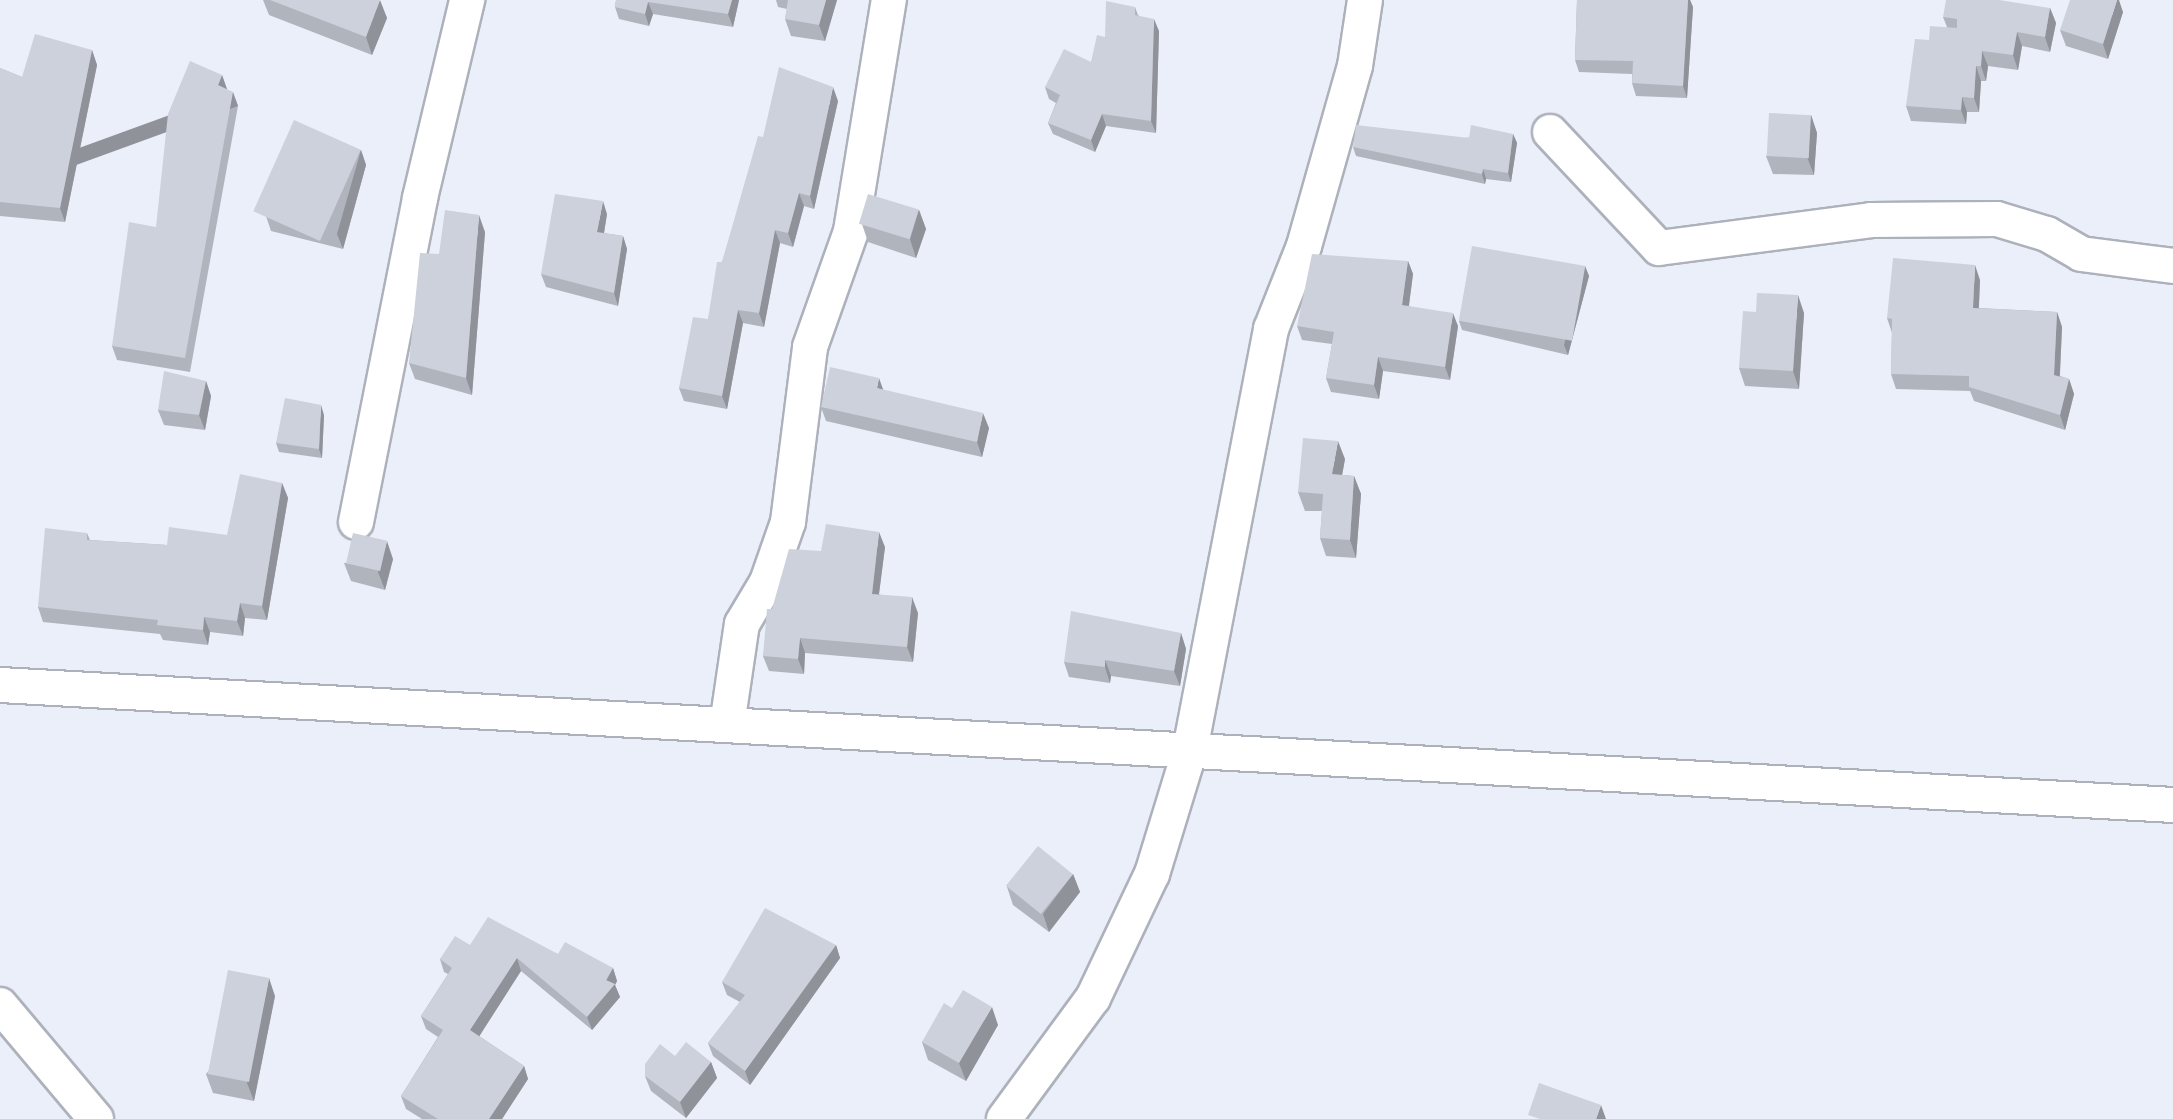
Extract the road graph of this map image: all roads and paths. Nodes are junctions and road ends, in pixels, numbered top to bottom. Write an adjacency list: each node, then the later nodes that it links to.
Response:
1 (467, 0): 6 (street)
2 (889, 0): 8 (street)
3 (1365, 0): 9 (street)
4 (1550, 132): 5 (street)
5 (2173, 266)
6 (356, 522)
7 (0, 685): 8 (street)
8 (727, 725): 9 (street)
9 (1190, 750): 10 (street); 13 (street)
10 (2173, 805)
11 (0, 1005): 12 (street)
12 (96, 1119)
13 (1004, 1119)

